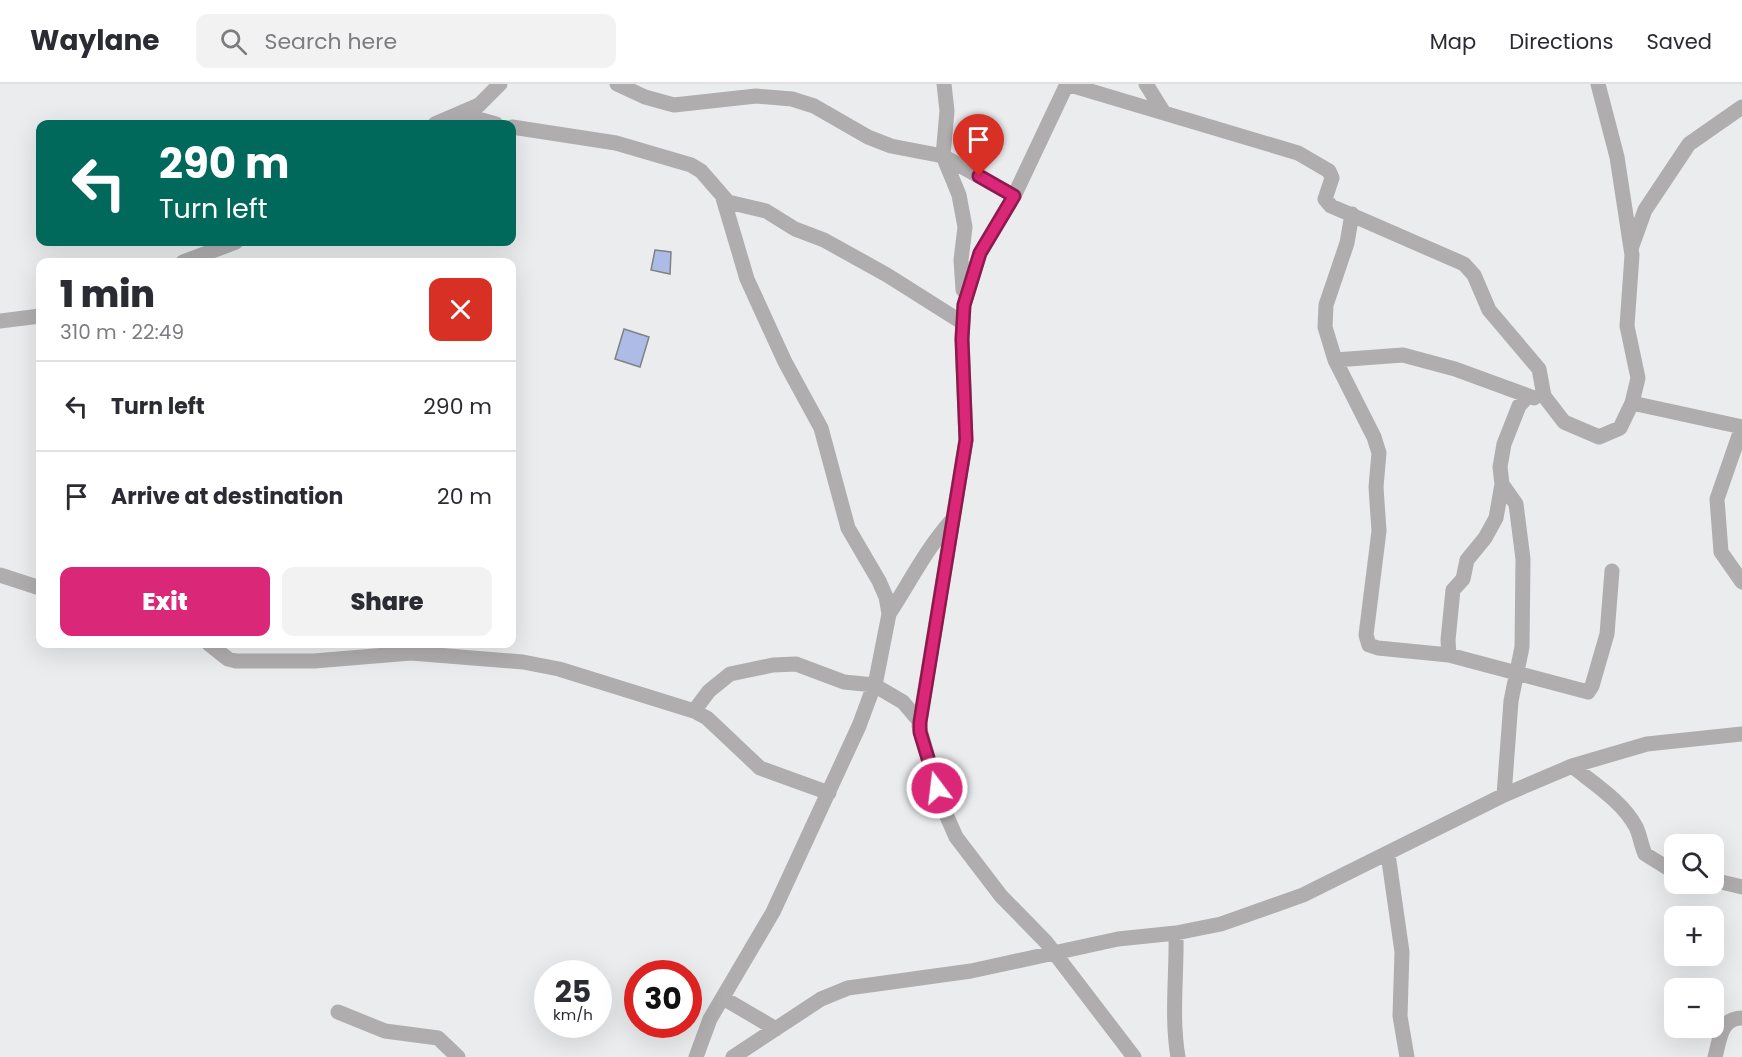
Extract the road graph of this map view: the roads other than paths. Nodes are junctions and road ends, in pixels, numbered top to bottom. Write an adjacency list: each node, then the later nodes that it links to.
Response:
1 (500, 84): 9 (street)
2 (617, 84): 13 (street)
3 (944, 84): 13 (street)
4 (1067, 84): 8 (street); 14 (street)
5 (1146, 84): 8 (street)
6 (1599, 85): 18 (street)
7 (1742, 107): 18 (street)
8 (1164, 113): 16 (street)
9 (460, 114): 10 (street); 11 (street)
10 (445, 120)
11 (482, 120)
12 (516, 128): 15 (street)
13 (943, 156): 14 (street); 20 (street)
14 (1014, 196): 20 (street)
15 (723, 198): 23 (street); 35 (street)
16 (1352, 214): 24 (street); 25 (street)
17 (225, 246): 19 (street)
18 (1631, 249): 27 (street)
19 (194, 258)
20 (964, 305): 23 (street)
21 (36, 316): 22 (street)
22 (0, 321)
23 (963, 323): 30 (street)
24 (1335, 360): 26 (street); 37 (street)
25 (1544, 396): 26 (street); 27 (street)
26 (1527, 397): 29 (street)
27 (1632, 403): 28 (street)
28 (1742, 427): 33 (street)
29 (1502, 484): 37 (street); 38 (street)
30 (952, 519): 35 (street); 41 (street)
31 (1612, 571): 38 (street)
32 (0, 575): 34 (street)
33 (1742, 582)
34 (36, 587)
35 (889, 614): 39 (street)
36 (214, 648): 40 (street)
37 (1449, 655): 38 (street)
38 (1516, 675): 45 (street)
39 (874, 686): 40 (street); 41 (street); 44 (street)
40 (694, 711): 44 (street)
41 (920, 722): 51 (street)
42 (1742, 734): 43 (street)
43 (1572, 766): 45 (street); 47 (street)
44 (829, 793): 52 (street)
45 (1504, 795): 46 (street)
46 (1388, 854): 50 (street); 61 (street)
47 (1664, 866)
48 (1724, 883): 49 (street)
49 (1742, 887)
50 (1176, 933): 51 (street); 60 (street)
51 (1054, 952): 55 (street); 59 (street)
52 (723, 998): 55 (street); 57 (street)
53 (338, 1012): 56 (street)
54 (1742, 1018): 62 (street)
55 (776, 1029): 58 (street)
56 (458, 1057)
57 (696, 1057)
58 (735, 1057)
59 (1134, 1057)
60 (1178, 1057)
61 (1407, 1057)
62 (1715, 1057)

